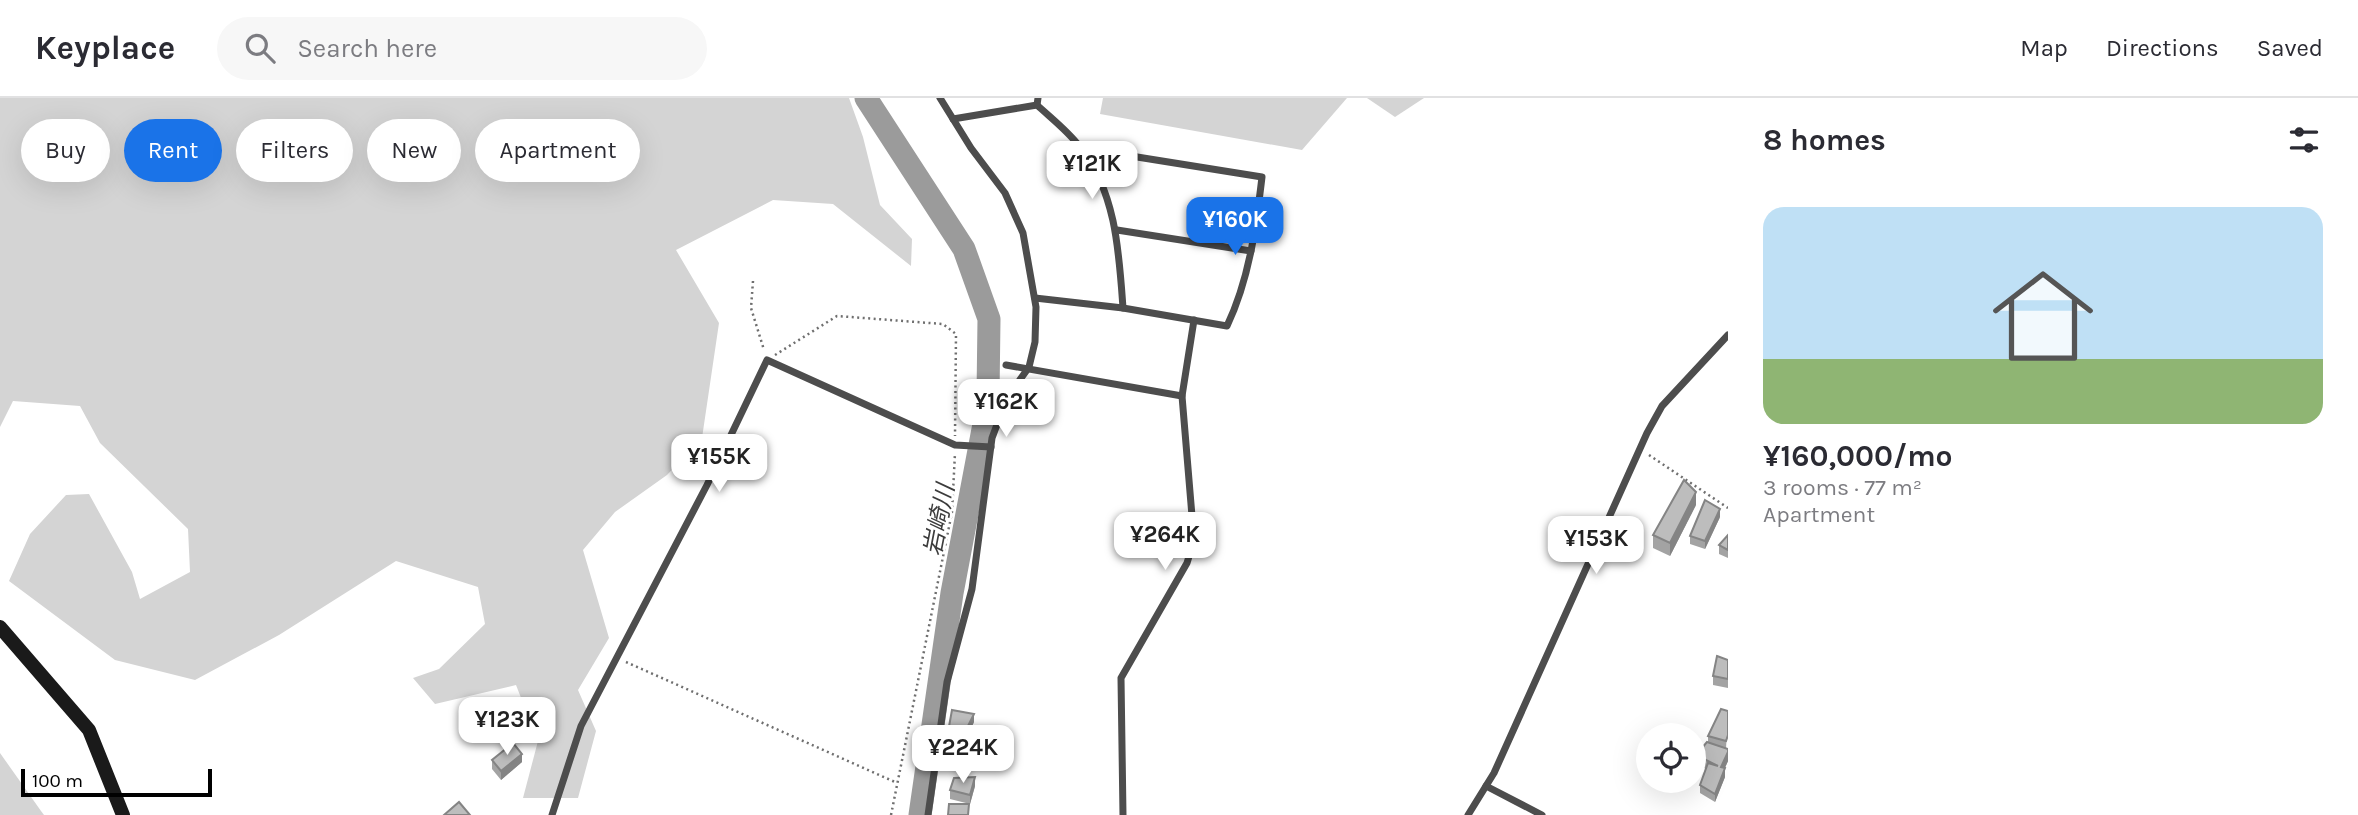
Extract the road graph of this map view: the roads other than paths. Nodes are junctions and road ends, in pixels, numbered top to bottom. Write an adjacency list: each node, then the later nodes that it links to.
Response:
1 (940, 98): 3 (street)
2 (1037, 101): 3 (street); 4 (street)
3 (953, 119): 7 (street)
4 (1081, 148): 5 (street); 6 (street)
5 (1117, 230): 6 (street); 8 (street)
6 (1251, 251): 9 (street)
7 (1035, 298): 8 (street); 12 (street)
8 (1123, 308): 9 (street)
9 (1194, 320): 13 (street)
10 (1728, 335): 16 (street)
11 (1006, 366): 12 (street)
12 (1029, 367): 13 (street); 14 (street)
13 (1182, 396): 20 (street)
14 (991, 447): 18 (street); 19 (street)
15 (0, 626): 17 (street)
16 (1486, 786): 21 (street); 22 (street)
17 (123, 815)
18 (552, 815)
19 (928, 815)
20 (1123, 815)
21 (1468, 815)
22 (1542, 815)

